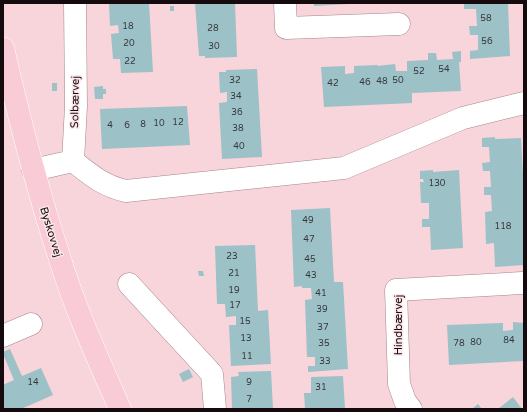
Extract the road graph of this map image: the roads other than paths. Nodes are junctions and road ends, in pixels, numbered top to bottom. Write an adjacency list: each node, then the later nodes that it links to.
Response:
1 (75, 3): 6 (street, Solbærvej)
2 (285, 3): 3 (street)
3 (399, 24)
4 (3, 48): 7 (main road, Byskovvej)
5 (524, 104): 6 (street)
6 (72, 161): 7 (street)
7 (33, 170): 12 (main road, Byskovvej)
8 (129, 284): 13 (street)
9 (522, 284): 14 (street, Hindbærvej)
10 (31, 324): 11 (street)
11 (3, 336)
12 (120, 409)
13 (215, 409)
14 (411, 409)

